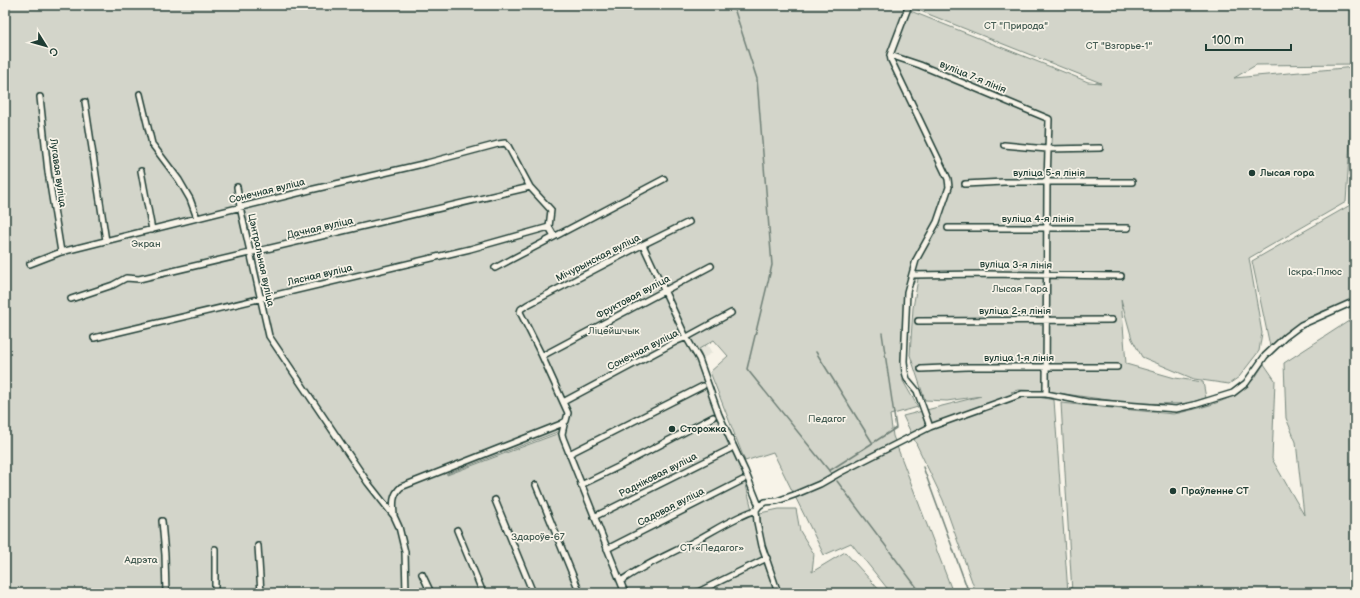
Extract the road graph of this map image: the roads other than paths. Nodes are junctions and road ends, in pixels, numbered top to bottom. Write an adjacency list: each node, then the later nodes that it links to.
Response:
1 (909, 5): 2 (street)
2 (890, 55): 8 (street, вуліца 7-я лінія); 33 (street)
3 (140, 94): 17 (street)
4 (40, 97): 27 (street, Лугавая вуліца)
5 (85, 102): 25 (street)
6 (1004, 145): 8 (street)
7 (1100, 148): 8 (street)
8 (1047, 149): 11 (street)
9 (141, 171): 23 (street)
10 (664, 179): 24 (street)
11 (1046, 182): 12 (street, вуліца 5-я лінія); 13 (street, вуліца 5-я лінія); 22 (street)
12 (1132, 182)
13 (965, 184)
14 (237, 187): 16 (street, Цэнтральная вуліца)
15 (530, 188): 16 (street, Сонечная вуліца); 19 (street); 28 (street, Дачная вуліца)
16 (240, 207): 17 (street, Сонечная вуліца); 28 (street, Цэнтральная вуліца)
17 (197, 218): 23 (street, Сонечная вуліца)
18 (689, 222): 26 (street, Мічурынская вуліца)
19 (549, 227): 24 (street); 36 (street, Лясная вуліца)
20 (948, 228): 22 (street, вуліца 4-я лінія)
21 (1128, 228): 22 (street, вуліца 4-я лінія)
22 (1047, 229): 32 (street)
23 (152, 230): 25 (street, Сонечная вуліца)
24 (554, 236): 31 (street)
25 (106, 241): 27 (street, Сонечная вуліца)
26 (643, 245): 35 (street); 45 (street, Мічурынская вуліца)
27 (61, 252): 29 (street, Сонечная вуліца)
28 (251, 253): 36 (street, Цэнтральная вуліца); 37 (street, Дачная вуліца)
29 (30, 264)
30 (711, 266): 35 (street, Фруктовая вуліца)
31 (494, 268)
32 (1046, 274): 33 (street, вуліца 3-я лінія); 34 (street, вуліца 3-я лінія); 40 (street)
33 (912, 275): 54 (street)
34 (1121, 276)
35 (664, 291): 43 (street); 45 (street, Фруктовая вуліца)
36 (260, 298): 44 (street, Лясная вуліца); 62 (street, Цэнтральная вуліца)
37 (71, 299)
38 (1355, 301): 50 (street)
39 (731, 313): 43 (street, Сонечная вуліца)
40 (1046, 320): 41 (street, вуліца 2-я лінія); 42 (street, вуліца 2-я лінія); 46 (street)
41 (1112, 320)
42 (918, 321)
43 (687, 337): 51 (street, Сонечная вуліца); 61 (street)
44 (94, 338)
45 (542, 356): 51 (street)
46 (1046, 367): 47 (street, вуліца 1-я лінія); 48 (street, вуліца 1-я лінія); 50 (street)
47 (1116, 367)
48 (921, 369)
49 (703, 386): 56 (street)
50 (1046, 394): 54 (street)
51 (563, 402): 53 (street)
52 (713, 417): 59 (street)
53 (561, 424): 56 (street); 62 (street)
54 (930, 427): 61 (street)
55 (730, 449): 63 (street, Радніковая вуліца)
56 (569, 454): 59 (street)
57 (743, 480): 68 (street, Садовая вуліца)
58 (536, 485): 79 (street)
59 (581, 485): 63 (street)
60 (495, 500): 78 (street)
61 (757, 508): 69 (street); 71 (street)
62 (394, 516): 75 (street)
63 (594, 517): 68 (street)
64 (162, 520): 72 (street)
65 (457, 530): 77 (street)
66 (258, 546): 74 (street)
67 (215, 549): 73 (street)
68 (606, 549): 71 (street)
69 (767, 558): 81 (street); 82 (street)
70 (422, 574): 76 (street)
71 (620, 581): 80 (street)
72 (166, 593)
73 (215, 593)
74 (261, 593)
75 (406, 593)
76 (431, 593)
77 (483, 593)
78 (533, 593)
79 (580, 593)
80 (625, 593)
81 (696, 593)
82 (778, 593)

